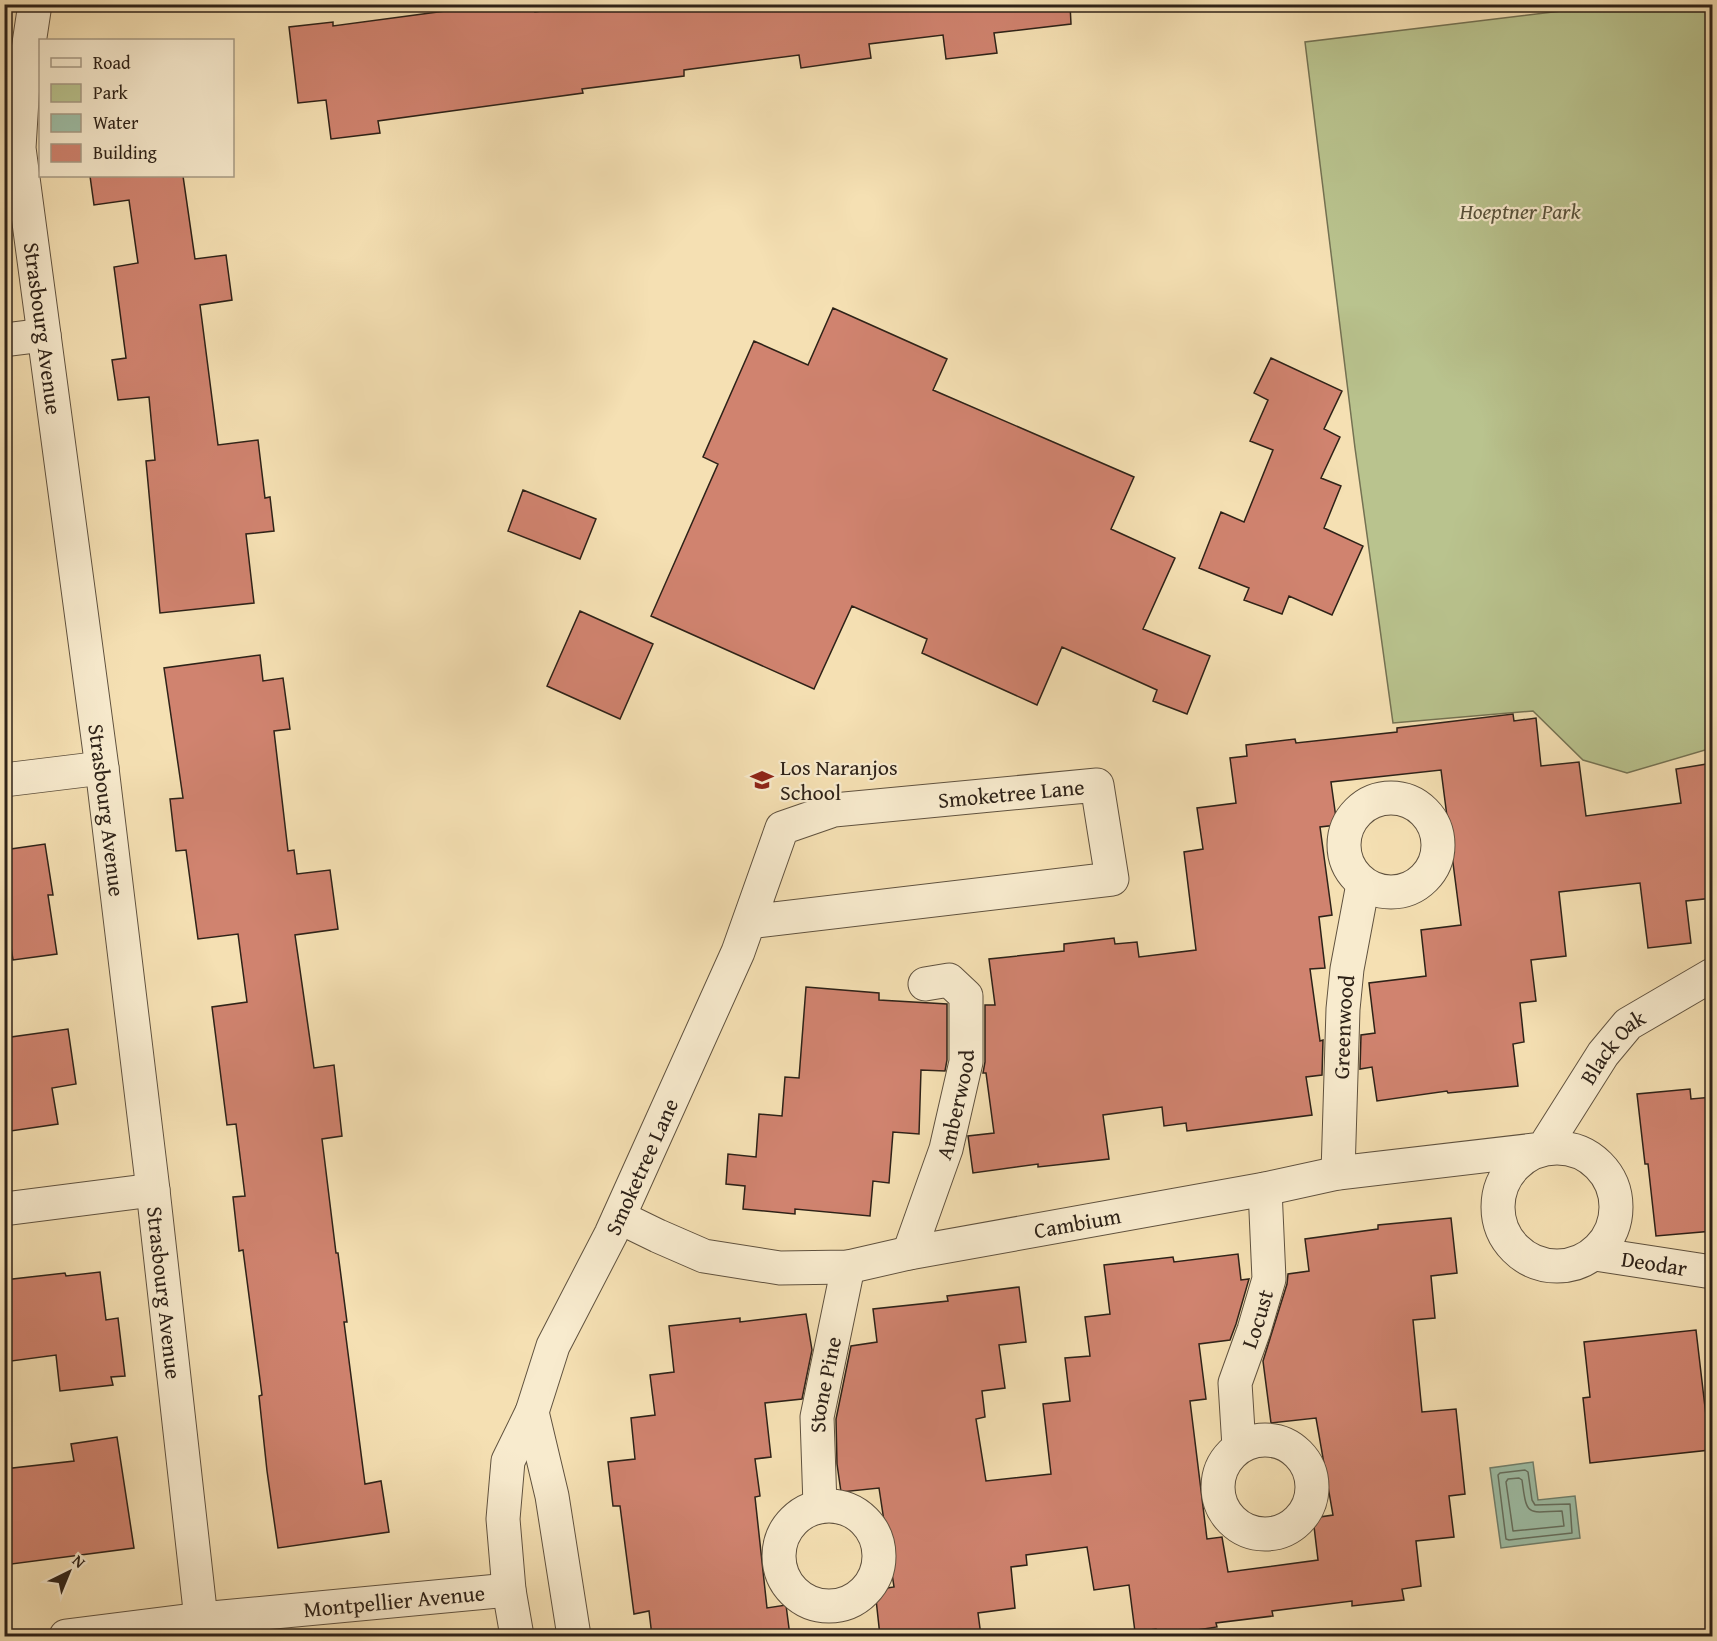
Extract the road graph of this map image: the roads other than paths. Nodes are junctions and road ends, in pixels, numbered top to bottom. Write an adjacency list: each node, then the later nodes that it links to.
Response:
1 (35, 4): 2 (street, Strasbourg Avenue)
2 (44, 335): 3 (street); 4 (street, Strasbourg Avenue)
3 (4, 340)
4 (102, 768): 5 (street); 13 (street, Strasbourg Avenue)
5 (4, 780)
6 (1364, 884): 11 (street, Greenwood)
7 (749, 922): 7 (street, Smoketree Lane); 15 (street, Smoketree Lane)
8 (1713, 975): 10 (street, Black Oak)
9 (925, 984): 16 (street, Amberwood)
10 (1543, 1149): 11 (street, Cambium); 17 (street, Deodar); 17 (street, Deodar)
11 (1338, 1173): 12 (street, Cambium)
12 (1265, 1189): 16 (street, Cambium); 21 (street, Locust)
13 (153, 1190): 14 (street); 24 (street, Strasbourg Avenue)
14 (4, 1209)
15 (619, 1217): 18 (street, Cambium); 20 (street, Smoketree Lane)
16 (909, 1253): 18 (street, Cambium)
17 (1595, 1254): 19 (street, Deodar)
18 (848, 1267): 22 (street, Stone Pine)
19 (1713, 1272)
20 (532, 1412): 23 (street, Smoketree Lane); 27 (street)
21 (1239, 1447)
22 (820, 1506)
23 (509, 1590): 24 (street, Montpellier Avenue); 26 (street, Smoketree Lane)
24 (201, 1619): 25 (street, Montpellier Avenue)
25 (66, 1636)
26 (517, 1636)
27 (574, 1636)

